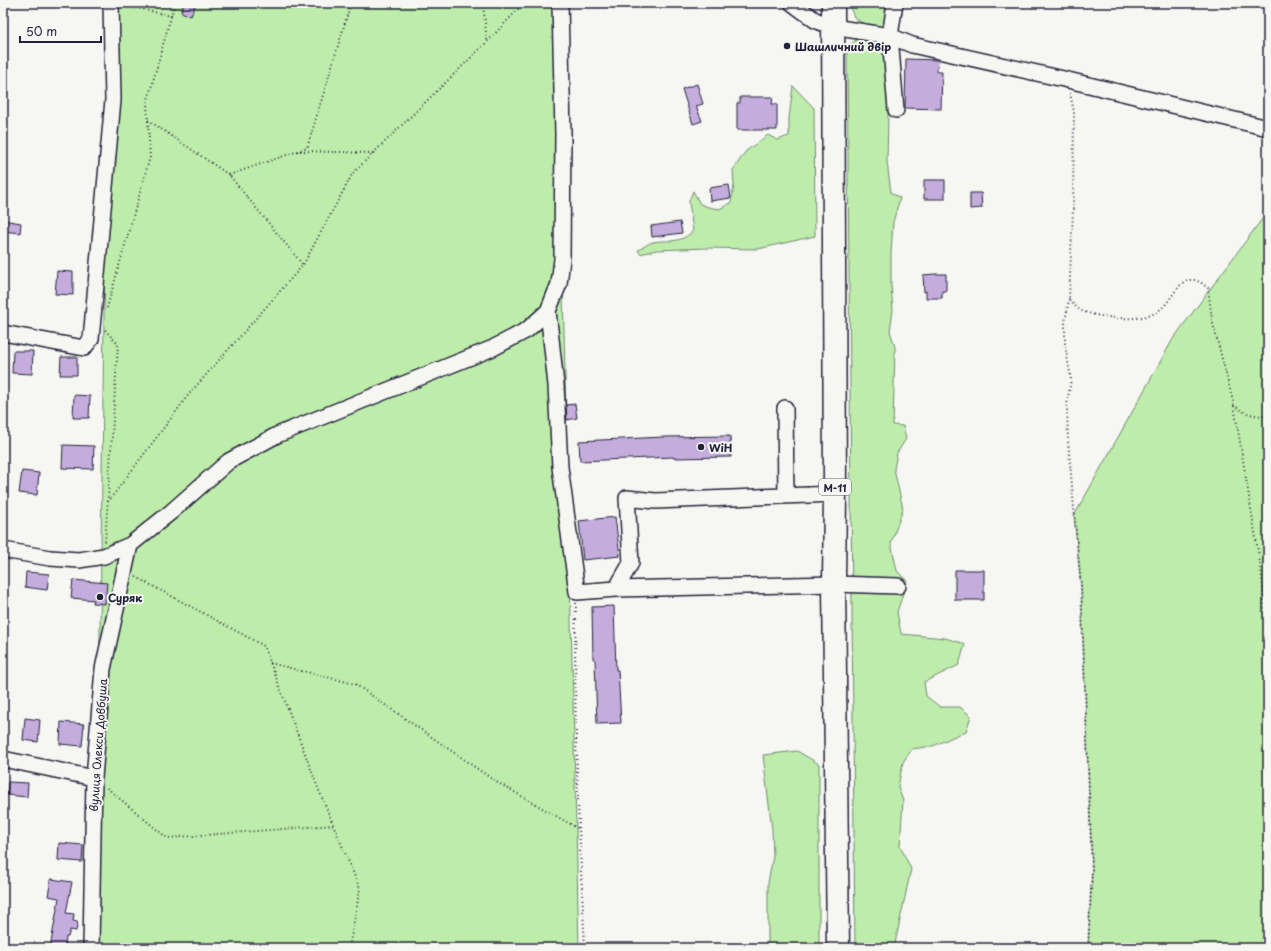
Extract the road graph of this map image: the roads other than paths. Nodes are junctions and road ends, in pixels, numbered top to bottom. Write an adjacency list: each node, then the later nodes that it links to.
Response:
1 (560, 3): 10 (street)
2 (792, 3): 6 (street)
3 (833, 3): 6 (highway, М-11)
4 (895, 3): 7 (street)
5 (116, 4): 11 (street)
6 (833, 27): 7 (street); 13 (highway, М-11)
7 (890, 36): 8 (street); 9 (street)
8 (896, 110)
9 (1268, 128)
10 (548, 311): 15 (street); 19 (street)
11 (3, 333)
12 (785, 408): 14 (street)
13 (835, 494): 14 (street); 17 (highway, М-11)
14 (786, 496): 19 (street)
15 (130, 545): 16 (street); 21 (street, вулиця Олекси Довбуша)
16 (3, 550)
17 (834, 584): 18 (street); 19 (street); 23 (highway, М-11)
18 (898, 586)
19 (616, 589)
20 (3, 759): 21 (street)
21 (94, 778): 22 (street, вулиця Олекси Довбуша)
22 (90, 948)
23 (838, 948)

